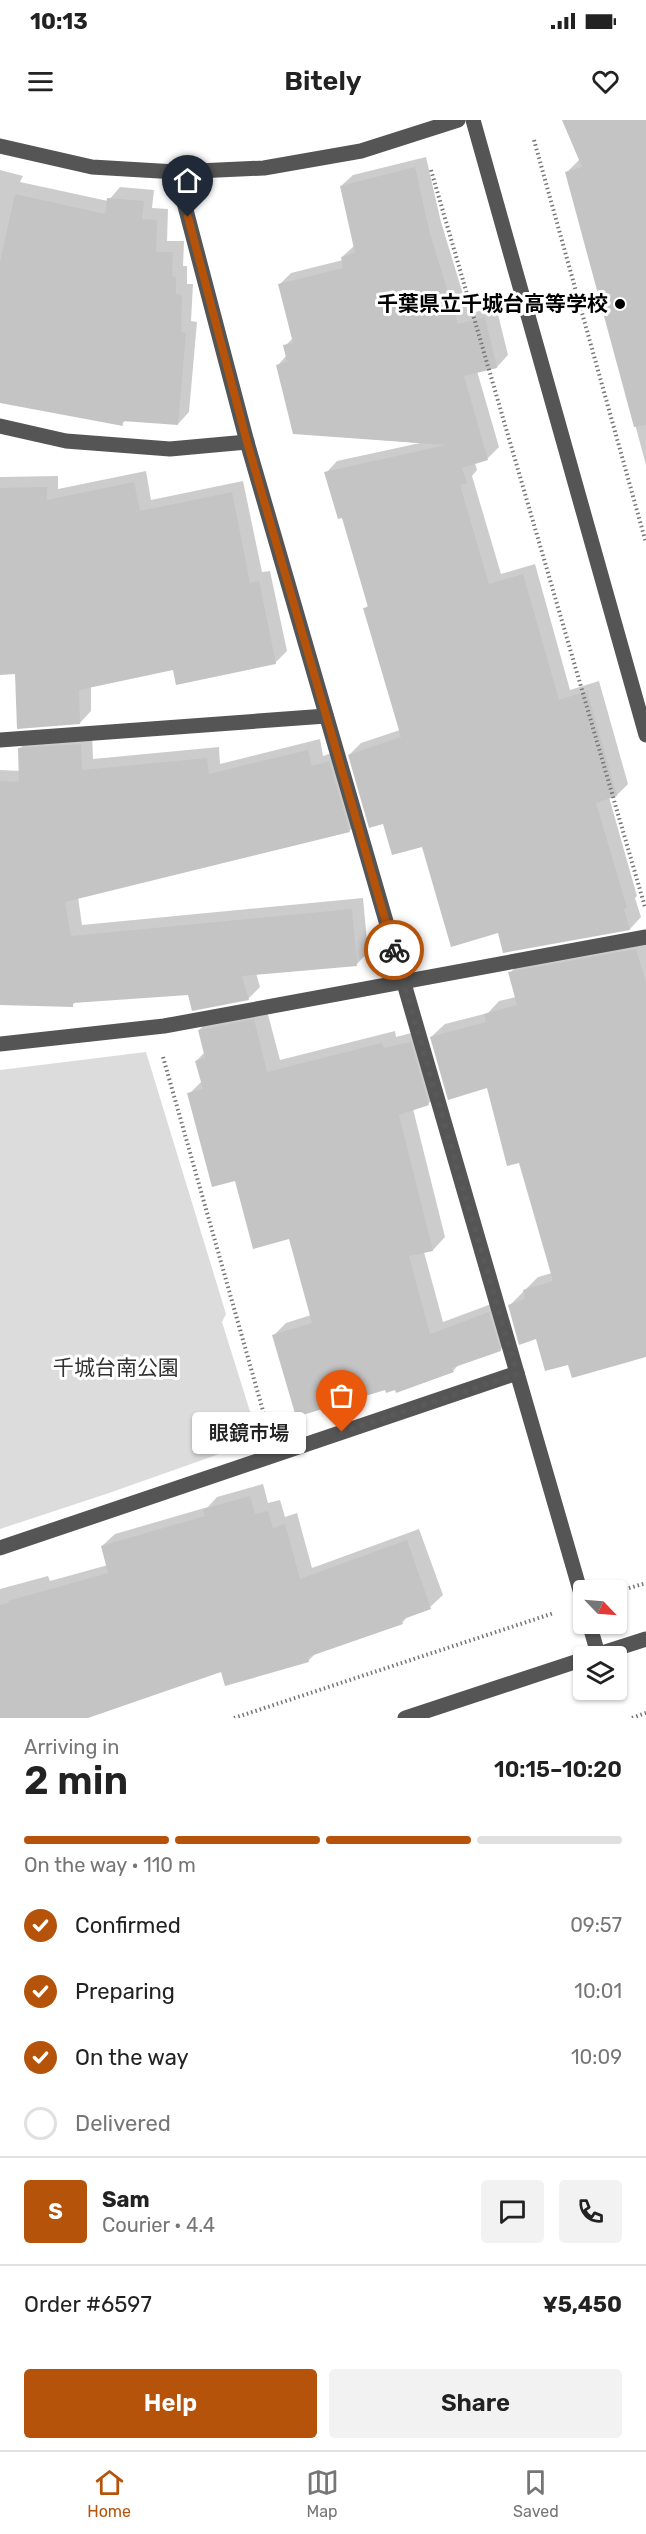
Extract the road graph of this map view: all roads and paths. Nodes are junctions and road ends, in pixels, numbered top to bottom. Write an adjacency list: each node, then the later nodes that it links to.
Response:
1 (458, 120): 6 (street)
2 (473, 120): 11 (street)
3 (534, 140): 9 (path)
4 (0, 146): 6 (street)
5 (431, 170): 13 (path)
6 (176, 172): 8 (street)
7 (0, 426): 8 (street)
8 (247, 442): 10 (street)
9 (646, 543)
10 (326, 716): 12 (street); 15 (street)
11 (646, 735)
12 (0, 740)
13 (646, 911)
14 (646, 937): 15 (street)
15 (403, 981): 16 (street); 18 (street)
16 (155, 1027): 17 (street); 19 (path)
17 (0, 1044)
18 (517, 1374): 19 (street); 21 (street)
19 (277, 1454): 20 (street)
20 (0, 1548)
21 (576, 1580)
22 (646, 1583): 23 (path)
23 (627, 1589)
24 (573, 1607): 29 (path)
25 (646, 1639): 26 (street)
26 (623, 1646)
27 (573, 1662): 30 (street)
28 (646, 1713): 31 (path)
29 (234, 1718)
30 (405, 1718)
31 (632, 1718)

